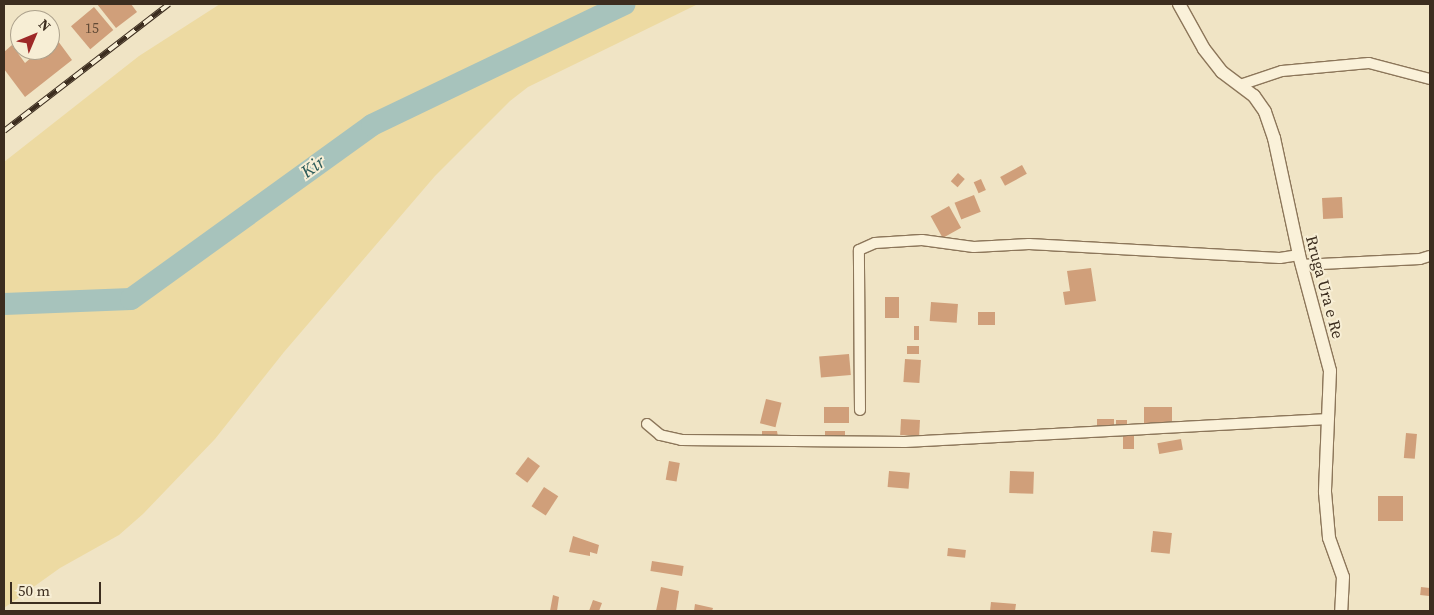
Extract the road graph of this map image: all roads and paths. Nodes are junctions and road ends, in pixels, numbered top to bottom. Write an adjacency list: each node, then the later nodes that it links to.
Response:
1 (1179, 4): 3 (street, Rruga Ura e Re)
2 (1430, 79): 3 (street)
3 (1240, 85): 5 (street, Rruga Ura e Re)
4 (1430, 256): 5 (street)
5 (1300, 260): 6 (street); 7 (street, Rruga Ura e Re)
6 (860, 410)
7 (1328, 419): 8 (street); 9 (street, Rruga Ura e Re)
8 (647, 424)
9 (1341, 611)

